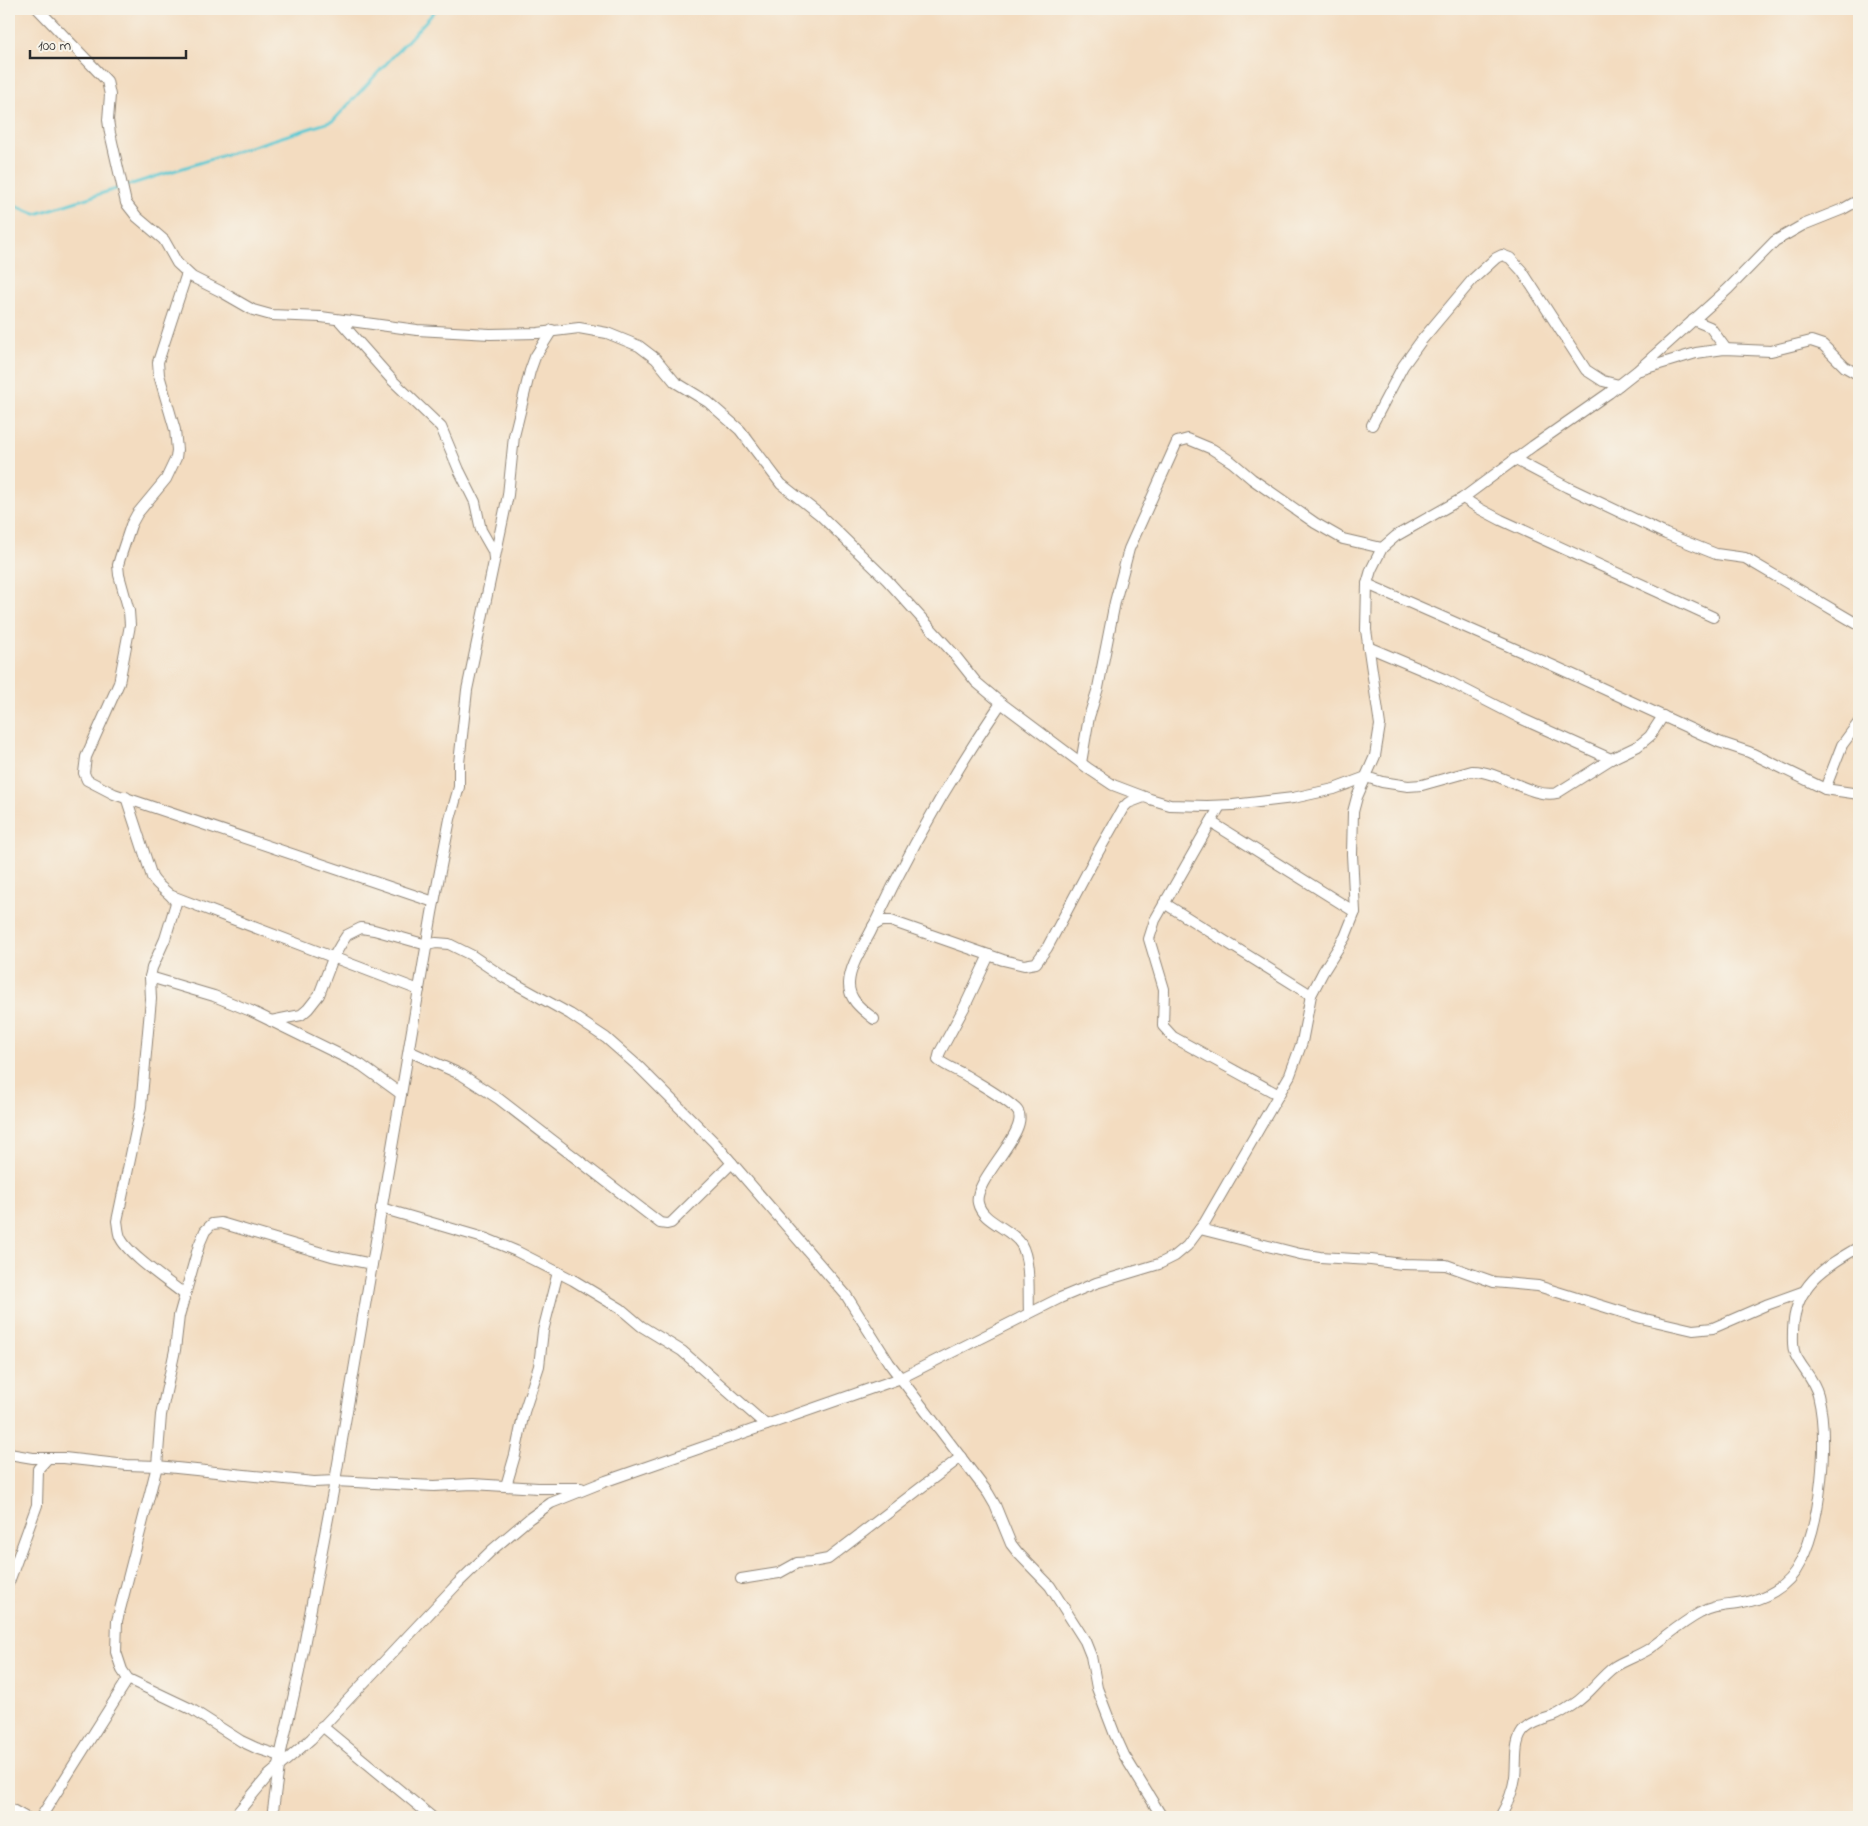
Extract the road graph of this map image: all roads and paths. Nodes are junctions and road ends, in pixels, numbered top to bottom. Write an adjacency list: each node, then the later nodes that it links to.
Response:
1 (38, 9): 3 (street)
2 (1859, 200): 5 (street)
3 (187, 273): 4 (street); 29 (street)
4 (339, 320): 6 (street); 15 (street)
5 (1693, 320): 7 (street); 8 (street)
6 (552, 330): 15 (street); 20 (street)
7 (1726, 349): 8 (street); 9 (street)
8 (1637, 371): 10 (street)
9 (1859, 375)
10 (1619, 385): 11 (street); 12 (street)
11 (1372, 425)
12 (1514, 459): 13 (street); 18 (street)
13 (1463, 498): 14 (street); 17 (street)
14 (1382, 548): 16 (street); 24 (street)
15 (494, 558): 33 (street)
16 (1367, 584): 19 (street); 21 (street)
17 (1713, 617)
18 (1859, 625)
19 (1368, 646): 23 (street); 25 (street)
20 (1001, 703): 24 (street); 36 (street)
21 (1663, 716): 23 (street); 26 (street)
22 (1859, 722): 26 (street)
23 (1611, 759): 25 (street)
24 (1081, 762): 28 (street)
25 (1366, 777): 30 (street); 35 (street)
26 (1825, 789): 27 (street)
27 (1859, 794)
28 (1144, 797): 30 (street); 38 (street)
29 (126, 798): 32 (street); 33 (street)
30 (1220, 806): 31 (street)
31 (1211, 822): 34 (street); 35 (street)
32 (172, 896): 39 (street); 40 (street)
33 (434, 902): 37 (street)
34 (1164, 903): 42 (street); 47 (street)
35 (1355, 912): 42 (street)
36 (873, 926): 38 (street); 43 (street)
37 (427, 945): 39 (street); 41 (street); 48 (street)
38 (989, 956): 56 (street)
39 (333, 958): 41 (street); 44 (street)
40 (150, 977): 44 (street); 55 (street)
41 (419, 990): 45 (street)
42 (1311, 995): 47 (street)
43 (874, 1019)
44 (271, 1021): 46 (street)
45 (408, 1051): 46 (street); 48 (street)
46 (401, 1094): 49 (street)
47 (1279, 1095): 50 (street)
48 (732, 1163): 57 (street)
49 (381, 1208): 52 (street); 53 (street)
50 (1200, 1229): 54 (street); 56 (street)
51 (1859, 1247): 54 (street)
52 (372, 1264): 55 (street); 63 (street)
53 (558, 1272): 58 (street); 64 (street)
54 (1805, 1291): 72 (street)
55 (185, 1295): 62 (street)
56 (1029, 1312): 57 (street)
57 (901, 1378): 58 (street); 60 (street)
58 (766, 1425): 65 (street)
59 (9, 1454): 61 (street)
60 (961, 1457): 66 (street); 78 (street)
61 (48, 1458): 62 (street); 67 (street)
62 (157, 1466): 63 (street); 68 (street)
63 (335, 1481): 64 (street); 70 (street)
64 (506, 1486): 65 (street)
65 (589, 1487): 69 (street)
66 (742, 1579)
67 (9, 1582)
68 (128, 1679): 70 (street); 74 (street)
69 (322, 1726): 70 (street); 77 (street)
70 (280, 1760): 75 (street); 76 (street)
71 (9, 1808): 73 (street)
72 (1504, 1816)
73 (25, 1817)
74 (41, 1817)
75 (234, 1817)
76 (272, 1817)
77 (432, 1817)
78 (1162, 1817)

